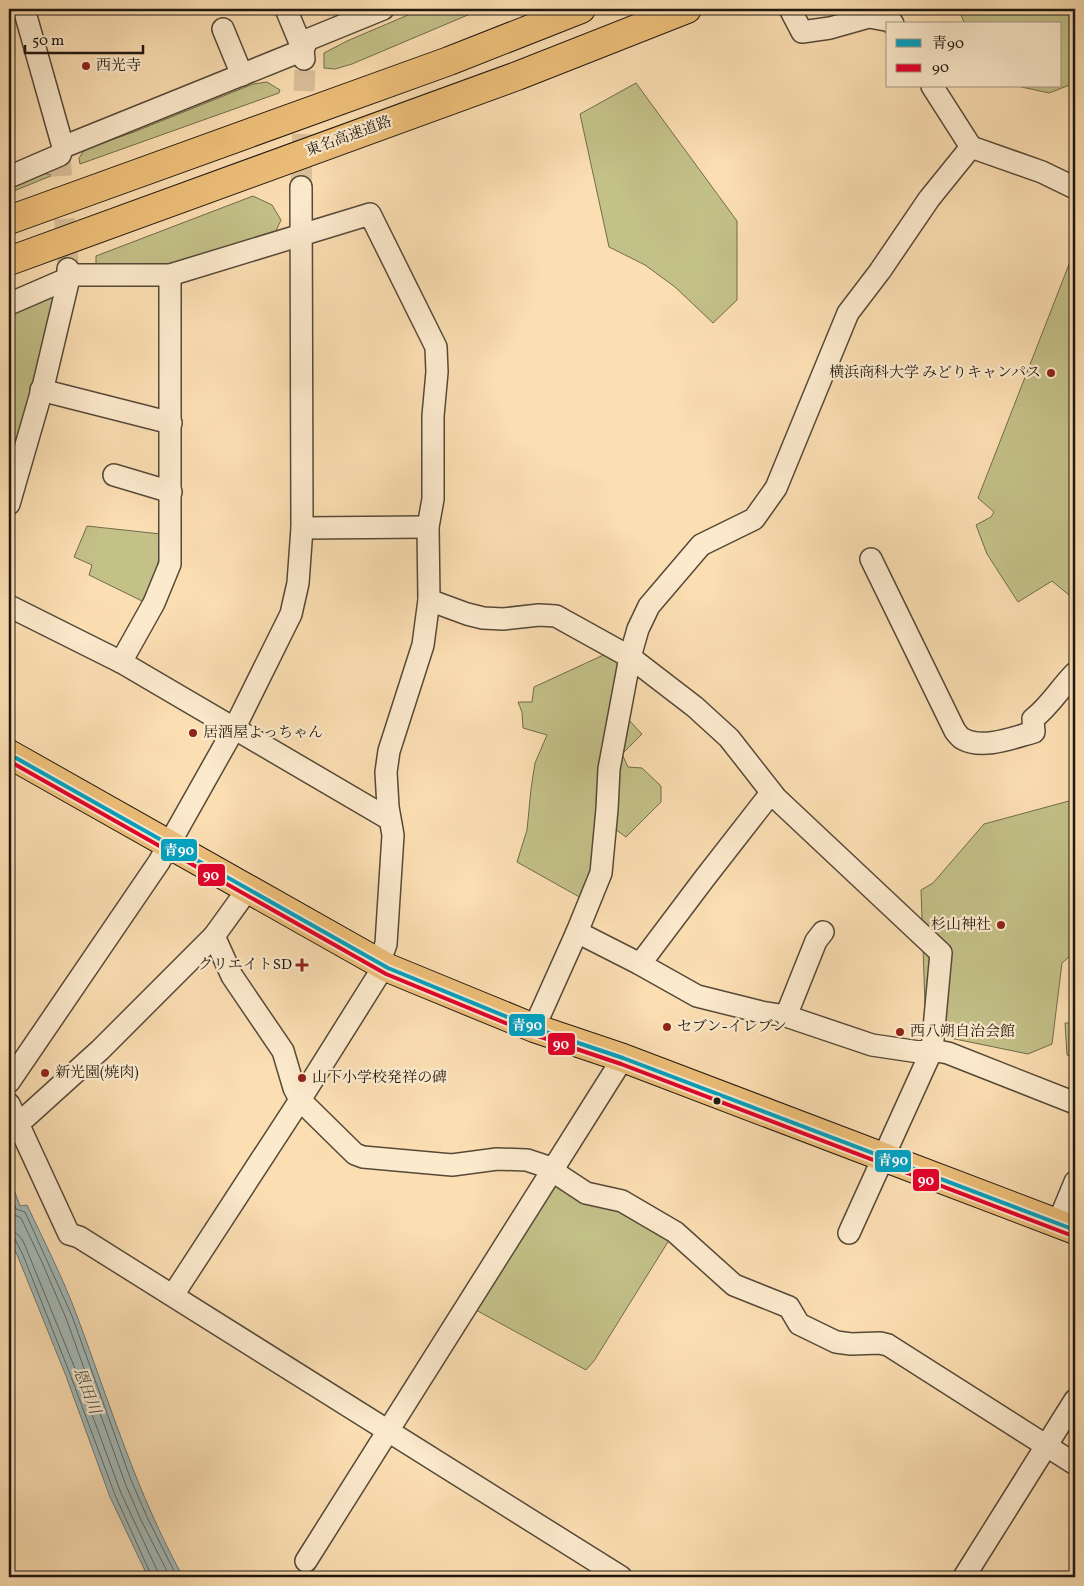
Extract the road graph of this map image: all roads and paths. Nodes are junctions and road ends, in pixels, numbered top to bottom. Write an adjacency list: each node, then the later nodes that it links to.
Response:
1 (24, 9): 14 (street)
2 (286, 9): 10 (street)
3 (383, 9): 10 (street)
4 (549, 9): 11 (main road)
5 (580, 9): 11 (main road)
6 (687, 9): 21 (main road, 東名高速道路)
7 (790, 9): 8 (street)
8 (892, 22)
9 (223, 29): 12 (street)
10 (304, 57): 12 (street)
11 (449, 61): 19 (main road)
12 (242, 75): 14 (street)
13 (933, 88): 15 (street)
14 (63, 147): 16 (street)
15 (971, 147): 17 (street); 36 (street)
16 (9, 177)
17 (1072, 185)
18 (301, 187): 20 (street)
19 (9, 220)
20 (302, 234): 23 (street); 31 (street); 32 (street)
21 (9, 261)
22 (68, 271): 23 (street); 24 (street); 25 (street)
23 (170, 275): 26 (street)
24 (9, 304)
25 (42, 390): 26 (street); 27 (street)
26 (171, 423): 29 (street)
27 (18, 443): 30 (street)
28 (114, 476): 29 (street)
29 (171, 492): 37 (street)
30 (9, 504)
31 (428, 527): 32 (street); 34 (street)
32 (302, 528): 39 (street)
33 (871, 560): 38 (street)
34 (429, 600): 36 (street); 42 (street)
35 (9, 606): 37 (street)
36 (630, 657): 41 (street); 45 (street)
37 (122, 662): 39 (street)
38 (1075, 673)
39 (235, 727): 42 (street); 43 (street)
40 (9, 754): 43 (main road)
41 (771, 793): 49 (street); 52 (street)
42 (389, 819): 48 (street)
43 (169, 845): 44 (main road); 54 (street)
44 (248, 889): 47 (street); 48 (main road)
45 (577, 932): 49 (street); 51 (street)
46 (822, 932): 50 (street)
47 (214, 936): 55 (street); 57 (street)
48 (379, 962): 51 (main road); 55 (street)
49 (640, 964): 50 (street)
50 (786, 1016): 52 (street)
51 (534, 1028): 53 (main road)
52 (932, 1050): 56 (street); 58 (street)
53 (623, 1058): 58 (main road); 59 (street)
54 (9, 1082)
55 (300, 1100): 59 (street); 63 (street)
56 (1075, 1103)
57 (13, 1113): 63 (street)
58 (882, 1158): 61 (main road); 62 (street)
59 (552, 1172): 65 (street); 66 (street)
60 (1075, 1182): 61 (street)
61 (1067, 1226)
62 (849, 1233)
63 (173, 1295): 65 (street)
64 (1075, 1400): 66 (street)
65 (389, 1431): 68 (street); 69 (street)
66 (1046, 1446): 67 (street); 70 (street)
67 (1075, 1464)
68 (306, 1561)
69 (621, 1577)
70 (964, 1577)

